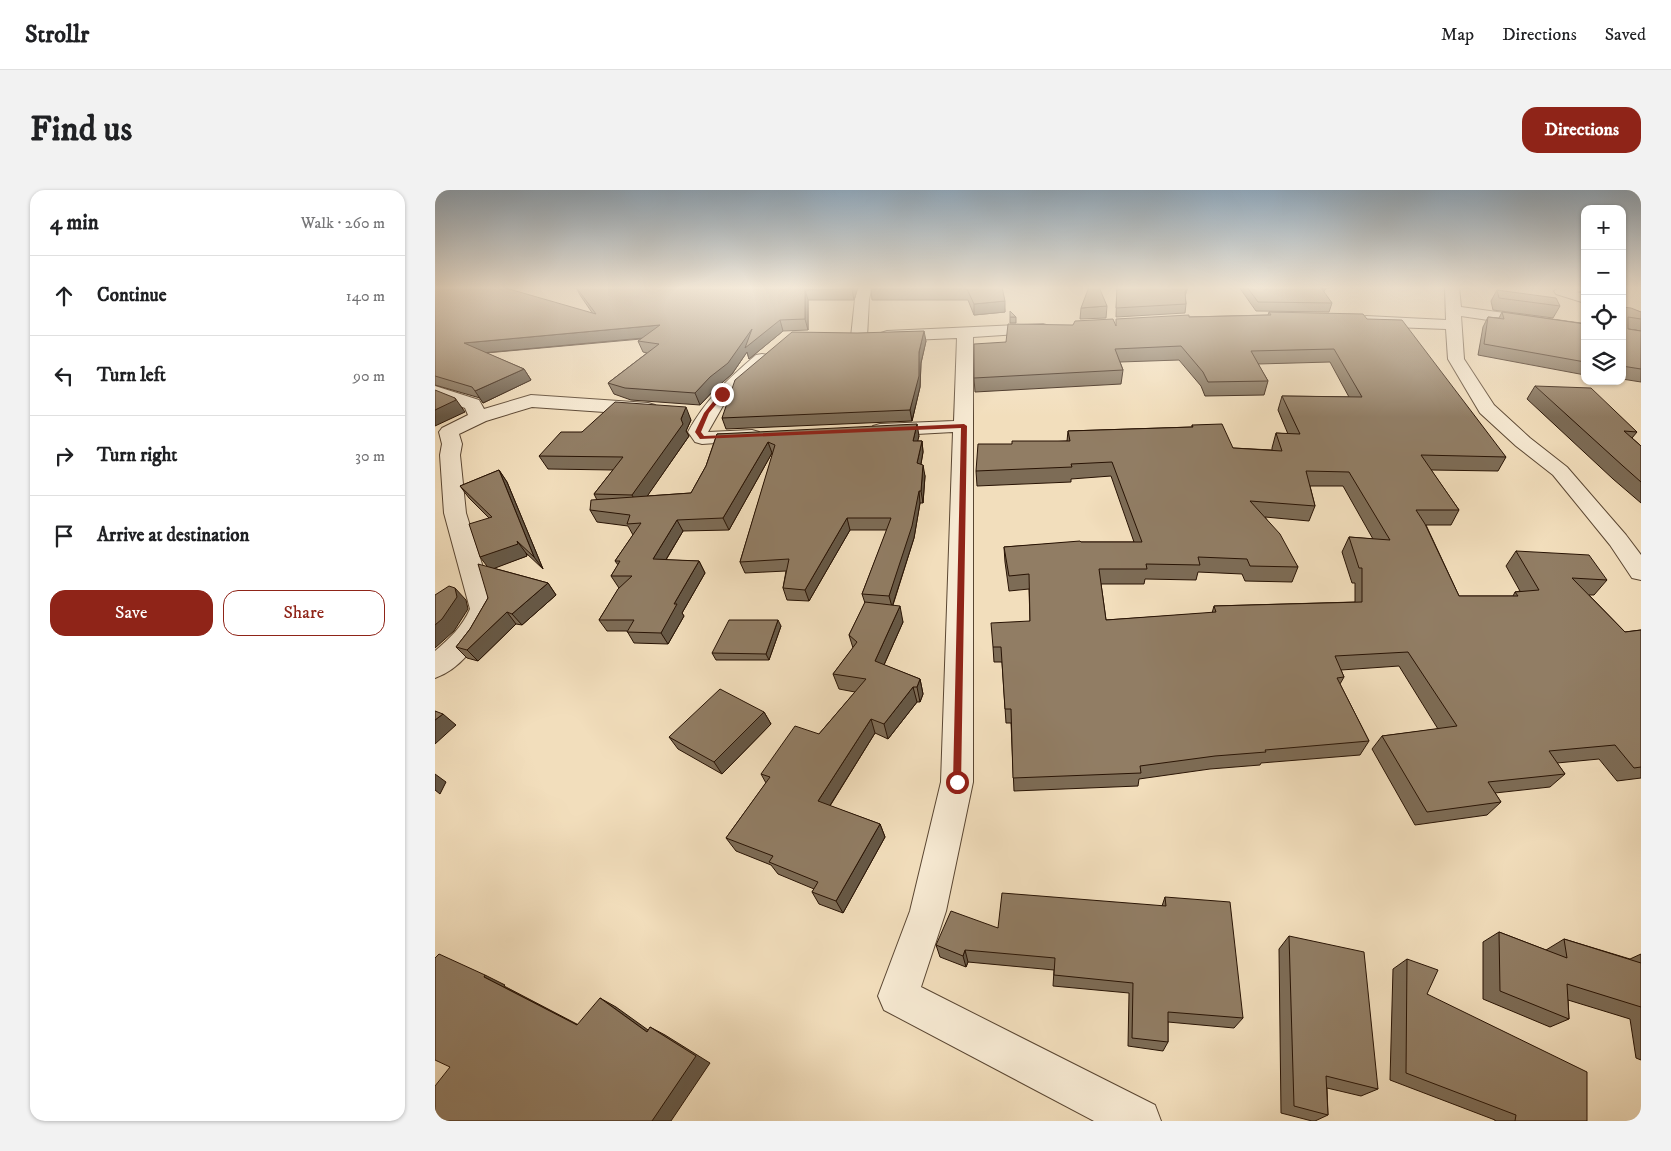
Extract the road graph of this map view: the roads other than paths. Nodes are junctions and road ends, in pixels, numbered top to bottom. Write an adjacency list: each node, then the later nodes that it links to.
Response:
1 (859, 330): 6 (street)
2 (1014, 330): 4 (street)
3 (1455, 330): 17 (street)
4 (965, 333): 6 (street); 13 (street)
5 (839, 336): 6 (street)
6 (859, 337)
7 (775, 348): 11 (street)
8 (435, 392): 12 (street)
9 (667, 410): 12 (street)
10 (687, 411): 11 (street)
11 (706, 413): 15 (street)
12 (479, 417): 16 (street)
13 (964, 426): 14 (street); 21 (street)
14 (857, 431)
15 (770, 435)
16 (442, 436): 20 (street)
17 (1618, 540): 18 (street); 19 (street)
18 (1641, 540)
19 (1641, 572)
20 (435, 667)
21 (1139, 1121)

